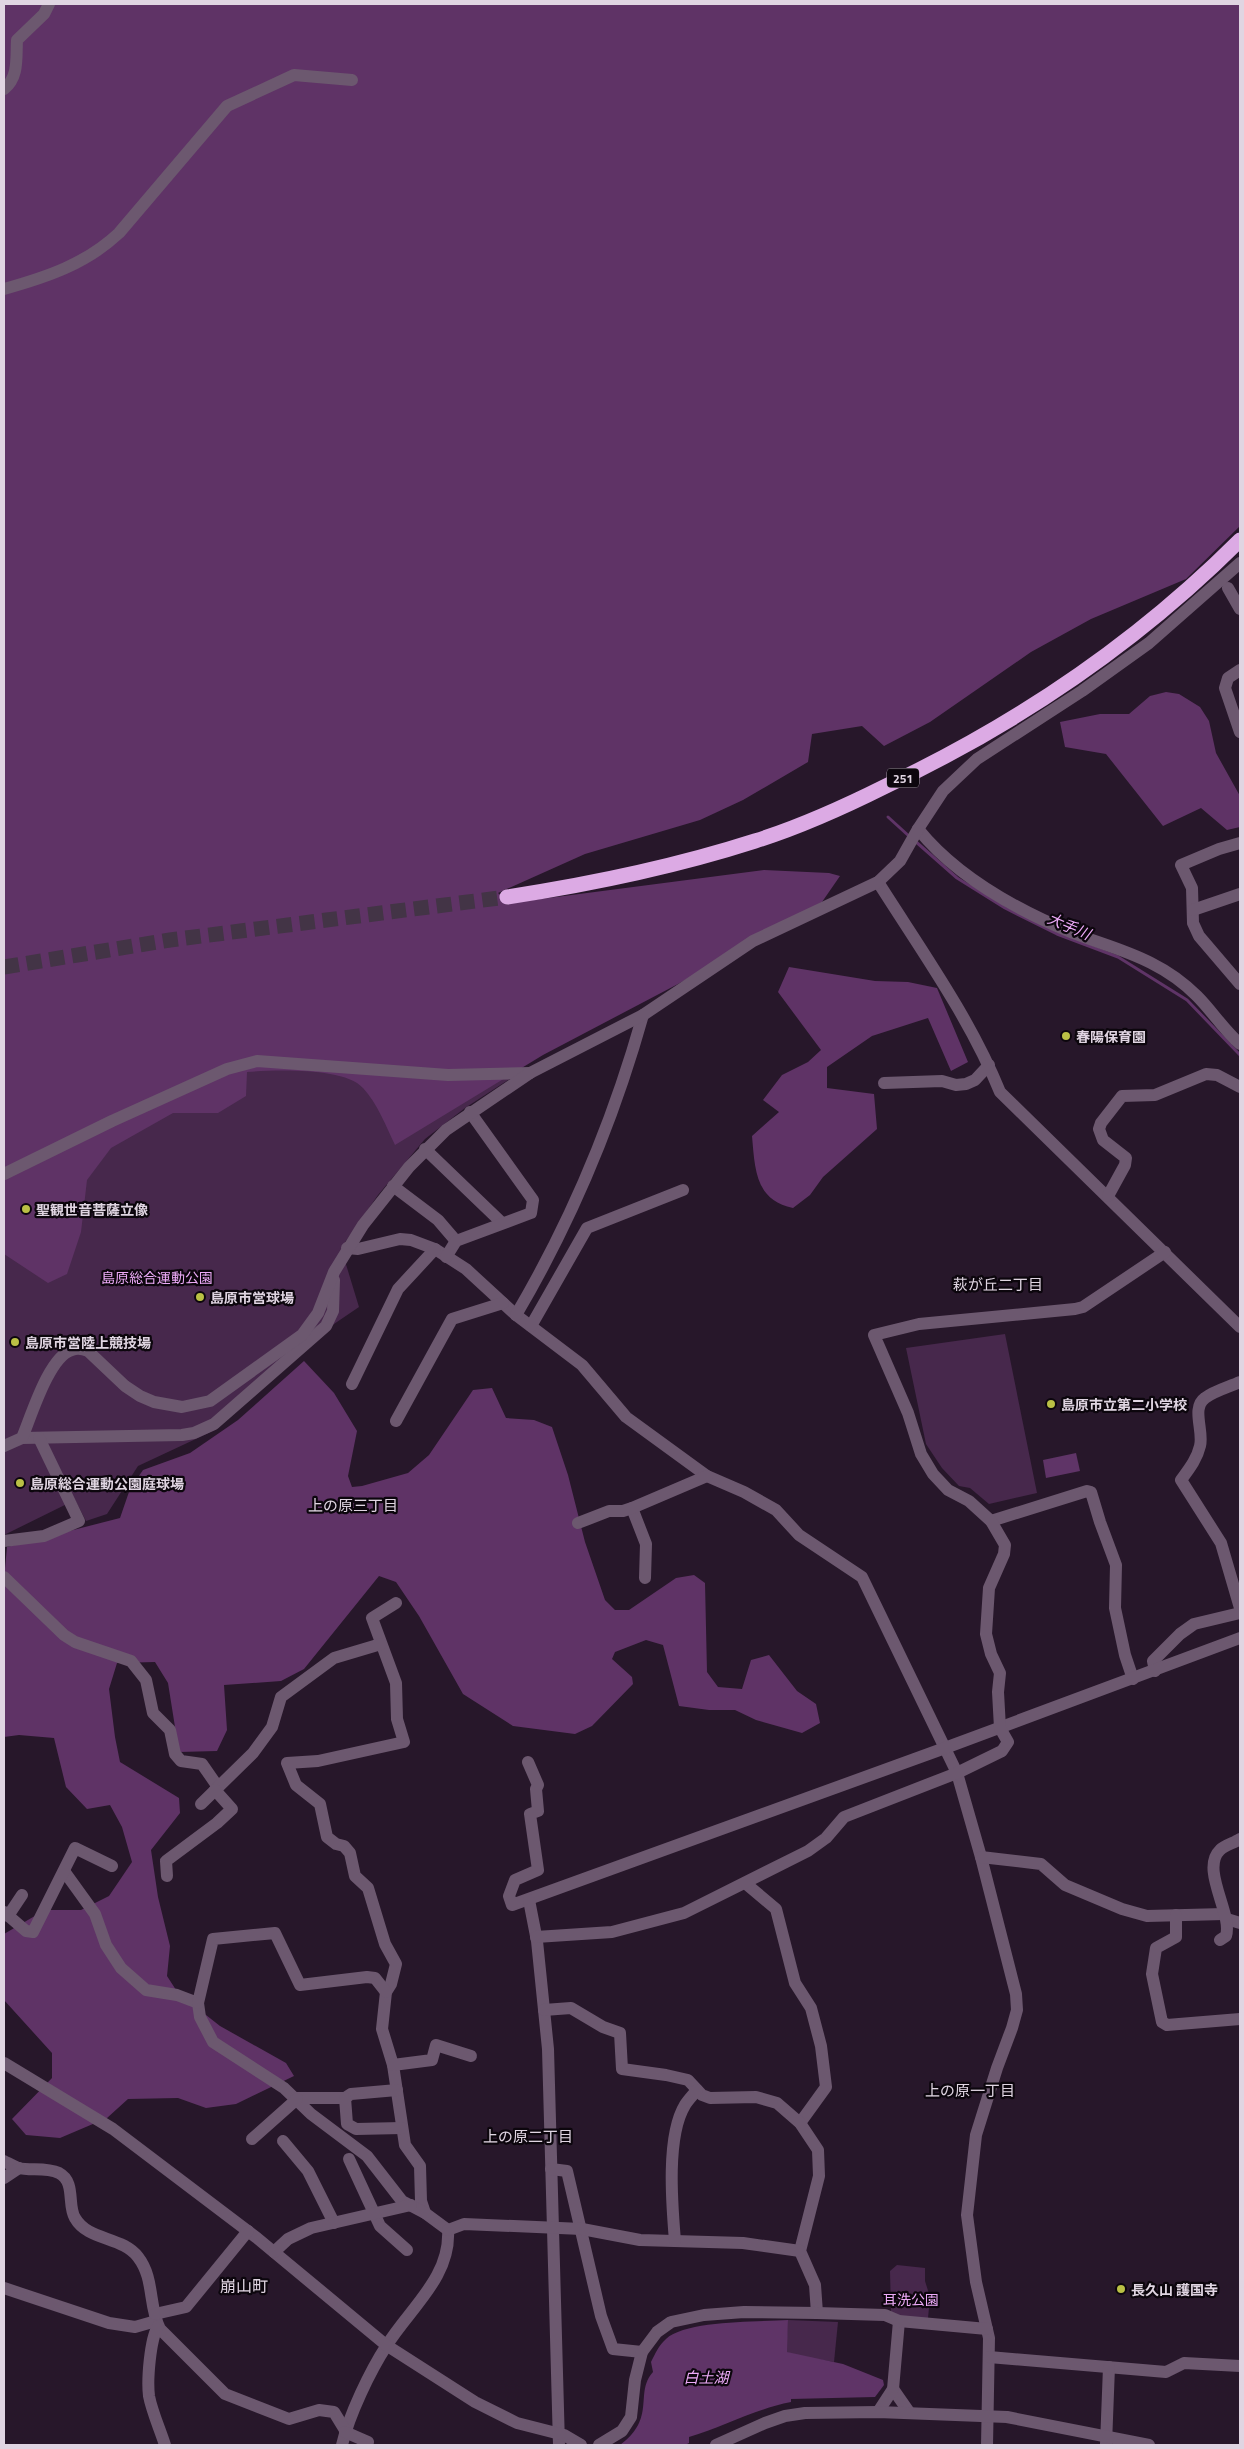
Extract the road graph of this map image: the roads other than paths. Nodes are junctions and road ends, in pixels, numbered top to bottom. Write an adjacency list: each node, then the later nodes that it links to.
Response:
1 (49, 4): 3 (street)
2 (352, 80): 4 (street)
3 (4, 89)
4 (4, 289)
5 (1240, 540): 15 (highway, 251)
6 (1240, 563): 11 (street)
7 (1228, 588): 8 (street)
8 (1240, 609)
9 (1240, 670): 10 (street)
10 (1240, 732)
11 (914, 836): 13 (street); 19 (street)
12 (1240, 844): 16 (street)
13 (878, 882): 18 (street); 20 (street)
14 (1240, 894): 16 (street)
15 (507, 897)
16 (1193, 910): 17 (street)
17 (1240, 984)
18 (642, 1016): 21 (street); 38 (street)
19 (1240, 1044)
20 (989, 1065): 22 (street); 29 (street)
21 (530, 1073): 24 (street); 26 (street)
22 (884, 1083)
23 (1240, 1087): 29 (street)
24 (470, 1112): 25 (street); 30 (street)
25 (425, 1149): 27 (street); 30 (street)
26 (4, 1174)
27 (393, 1186): 31 (street); 32 (street)
28 (683, 1190): 39 (street)
29 (1108, 1196): 34 (street)
30 (501, 1222): 31 (street)
31 (456, 1241): 35 (street)
32 (347, 1248): 33 (street); 36 (street)
33 (434, 1249): 35 (street); 42 (street)
34 (1165, 1252): 40 (street); 49 (street)
35 (446, 1257): 37 (street)
36 (334, 1272): 44 (street); 45 (street)
37 (503, 1303): 38 (street); 43 (street)
38 (516, 1315): 39 (street)
39 (531, 1326): 47 (street)
40 (1240, 1327)
41 (1240, 1382): 55 (street)
42 (352, 1384)
43 (396, 1421)
44 (22, 1438): 45 (street); 46 (street)
45 (39, 1438): 51 (street)
46 (4, 1446)
47 (707, 1476): 48 (street); 62 (street)
48 (632, 1508): 50 (street); 53 (street)
49 (991, 1521): 60 (street); 61 (street)
50 (578, 1523)
51 (4, 1541)
52 (4, 1577): 65 (street)
53 (645, 1578)
54 (396, 1604): 58 (street)
55 (1240, 1608)
56 (1240, 1613): 59 (street)
57 (1240, 1638): 59 (street)
58 (381, 1644): 65 (street); 81 (street)
59 (1155, 1671): 60 (street)
60 (1133, 1679): 61 (street)
61 (1000, 1728): 62 (street); 64 (street)
62 (945, 1748): 64 (street); 74 (street)
63 (528, 1762): 74 (street)
64 (957, 1772): 68 (street); 72 (street)
65 (216, 1789): 66 (street); 71 (street)
66 (201, 1804)
67 (1240, 1839): 77 (street)
68 (981, 1857): 76 (street); 117 (street)
69 (112, 1866): 70 (street)
70 (64, 1871): 75 (street); 82 (street)
71 (167, 1876)
72 (745, 1883): 79 (street); 92 (street)
73 (22, 1895): 75 (street)
74 (529, 1900): 79 (street)
75 (6, 1914)
76 (1176, 1915): 77 (street); 84 (street)
77 (1226, 1917): 78 (street); 80 (street)
78 (1240, 1923)
79 (536, 1937): 83 (street)
80 (1220, 1940)
81 (386, 1992): 82 (street); 87 (street)
82 (198, 2003): 90 (street)
83 (544, 2010): 89 (street); 99 (street)
84 (1240, 2020)
85 (471, 2056): 87 (street)
86 (4, 2064): 108 (street)
87 (393, 2064): 88 (street)
88 (397, 2090): 91 (street); 93 (street)
89 (697, 2090): 92 (street); 109 (street)
90 (296, 2098): 91 (street); 94 (street); 101 (street)
91 (345, 2098): 93 (street)
92 (800, 2123): 111 (street)
93 (402, 2128): 102 (street)
94 (252, 2139)
95 (283, 2141): 104 (street)
96 (349, 2159): 103 (street)
97 (4, 2161): 98 (street)
98 (18, 2168): 100 (street); 115 (street)
99 (551, 2169): 105 (street); 106 (street)
100 (4, 2178)
101 (411, 2205): 102 (street); 103 (street)
102 (425, 2213): 107 (street)
103 (374, 2214): 104 (street); 110 (street)
104 (334, 2223): 112 (street)
105 (553, 2228): 106 (street); 107 (street); 128 (street)
106 (582, 2229): 109 (street); 119 (street)
107 (448, 2230): 118 (street)
108 (248, 2231): 112 (street); 115 (street)
109 (674, 2241): 111 (street)
110 (408, 2250)
111 (800, 2251): 114 (street)
112 (274, 2252): 118 (street)
113 (4, 2288): 115 (street)
114 (817, 2313): 116 (street); 119 (street)
115 (156, 2320): 127 (street); 131 (street)
116 (899, 2321): 117 (street); 123 (street)
117 (987, 2329): 120 (street)
118 (386, 2346): 127 (street); 128 (street)
119 (642, 2352): 134 (street)
120 (989, 2357): 122 (street); 126 (street)
121 (1240, 2366): 122 (street)
122 (1109, 2367): 129 (street)
123 (893, 2389): 124 (street); 125 (street)
124 (878, 2412): 125 (street); 135 (street)
125 (909, 2412): 126 (street)
126 (987, 2416): 129 (street); 136 (street)
127 (345, 2431): 130 (street); 132 (street)
128 (559, 2439): 133 (street)
129 (1106, 2441): 137 (street)
130 (368, 2442)
131 (165, 2445)
132 (342, 2445)
133 (580, 2445)
134 (598, 2445)
135 (716, 2445)
136 (987, 2445)
137 (1149, 2445)

